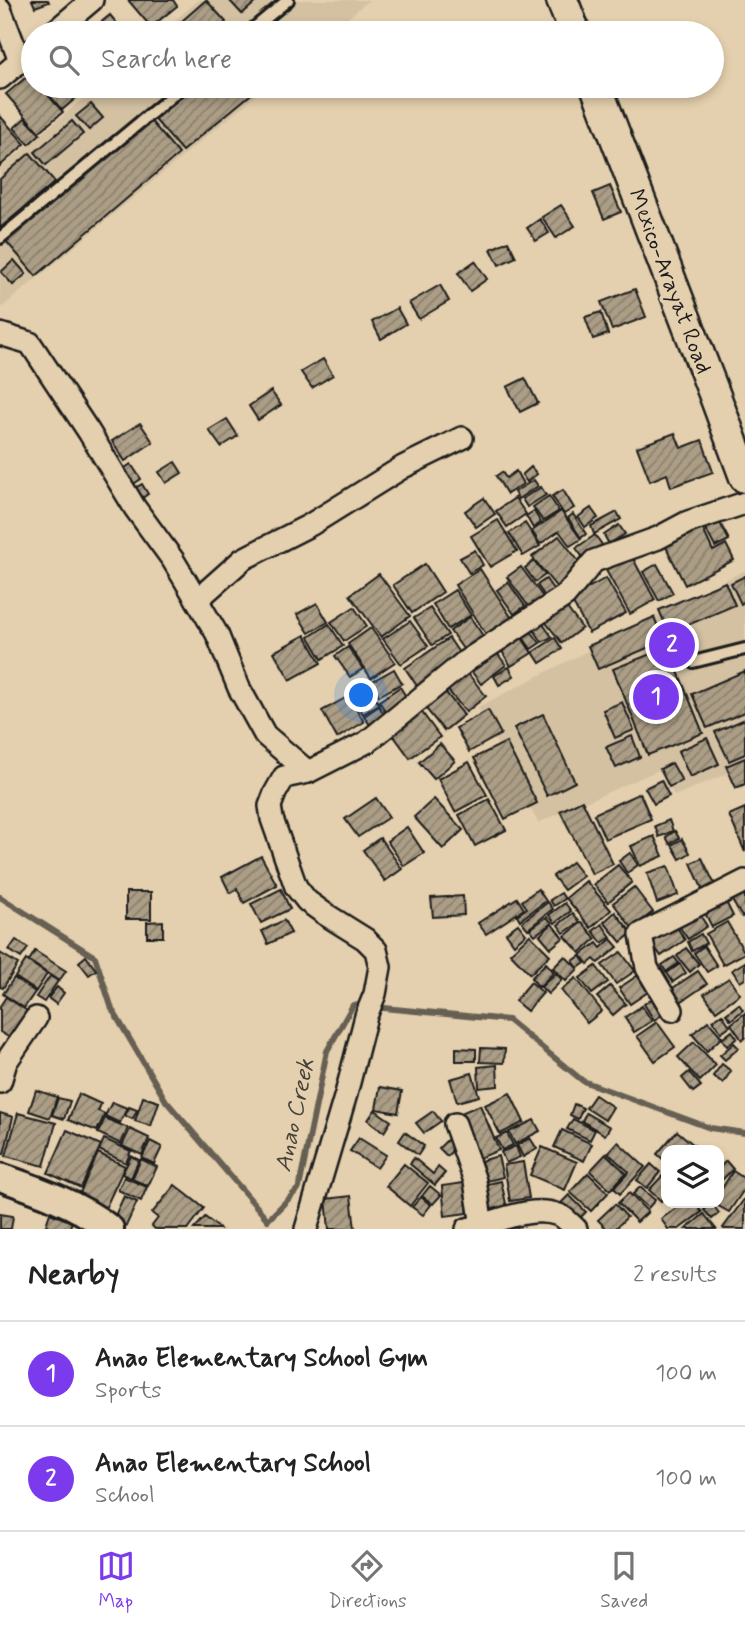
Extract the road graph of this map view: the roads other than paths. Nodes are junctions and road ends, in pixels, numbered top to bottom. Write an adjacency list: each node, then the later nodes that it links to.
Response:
1 (92, 0): 5 (street)
2 (288, 0): 6 (lane)
3 (562, 0): 7 (main road)
4 (0, 9): 8 (street)
5 (67, 21)
6 (263, 21)
7 (570, 21)
8 (21, 47)
9 (21, 60): 10 (street)
10 (0, 78)
11 (169, 98): 13 (lane)
12 (601, 98): 16 (main road, Mexico-Arayat Road)
13 (0, 238)
14 (0, 334): 18 (street)
15 (462, 439): 18 (street)
16 (745, 477)
17 (745, 503): 21 (street)
18 (198, 600): 21 (street)
19 (745, 649): 20 (lane)
20 (693, 662)
21 (308, 772): 30 (street)
22 (745, 881): 23 (street)
23 (672, 1010)
24 (36, 1018): 25 (street)
25 (0, 1082)
26 (455, 1124): 28 (street)
27 (0, 1177): 29 (street)
28 (475, 1227): 31 (street)
29 (110, 1229)
30 (306, 1229)
31 (576, 1229)

